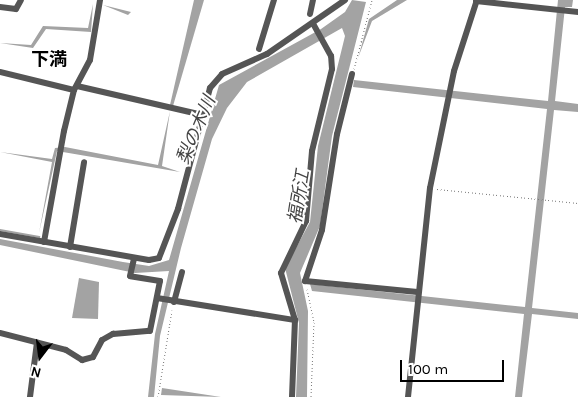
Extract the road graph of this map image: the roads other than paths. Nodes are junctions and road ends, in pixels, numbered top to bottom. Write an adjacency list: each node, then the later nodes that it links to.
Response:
1 (20, 0): 7 (street)
2 (100, 0): 14 (street)
3 (274, 0): 11 (street)
4 (313, 0): 9 (street)
5 (345, 0): 10 (street)
6 (477, 1): 8 (street); 22 (street)
7 (0, 7)
8 (578, 12)
9 (310, 14)
10 (313, 24): 15 (street); 25 (street)
11 (259, 49)
12 (0, 72): 14 (street)
13 (352, 74): 22 (street)
14 (75, 88): 15 (street); 18 (street)
15 (203, 114): 20 (street)
16 (84, 162): 19 (street)
17 (0, 234): 18 (street)
18 (44, 242): 19 (street)
19 (70, 246): 20 (street)
20 (134, 258): 23 (street)
21 (182, 272): 24 (street)
22 (417, 292): 30 (street)
23 (157, 298): 24 (street); 27 (street)
24 (174, 302): 25 (street)
25 (295, 320): 29 (street)
26 (0, 333): 27 (street)
27 (37, 342): 28 (street)
28 (30, 397)
29 (292, 397)
30 (408, 397)

